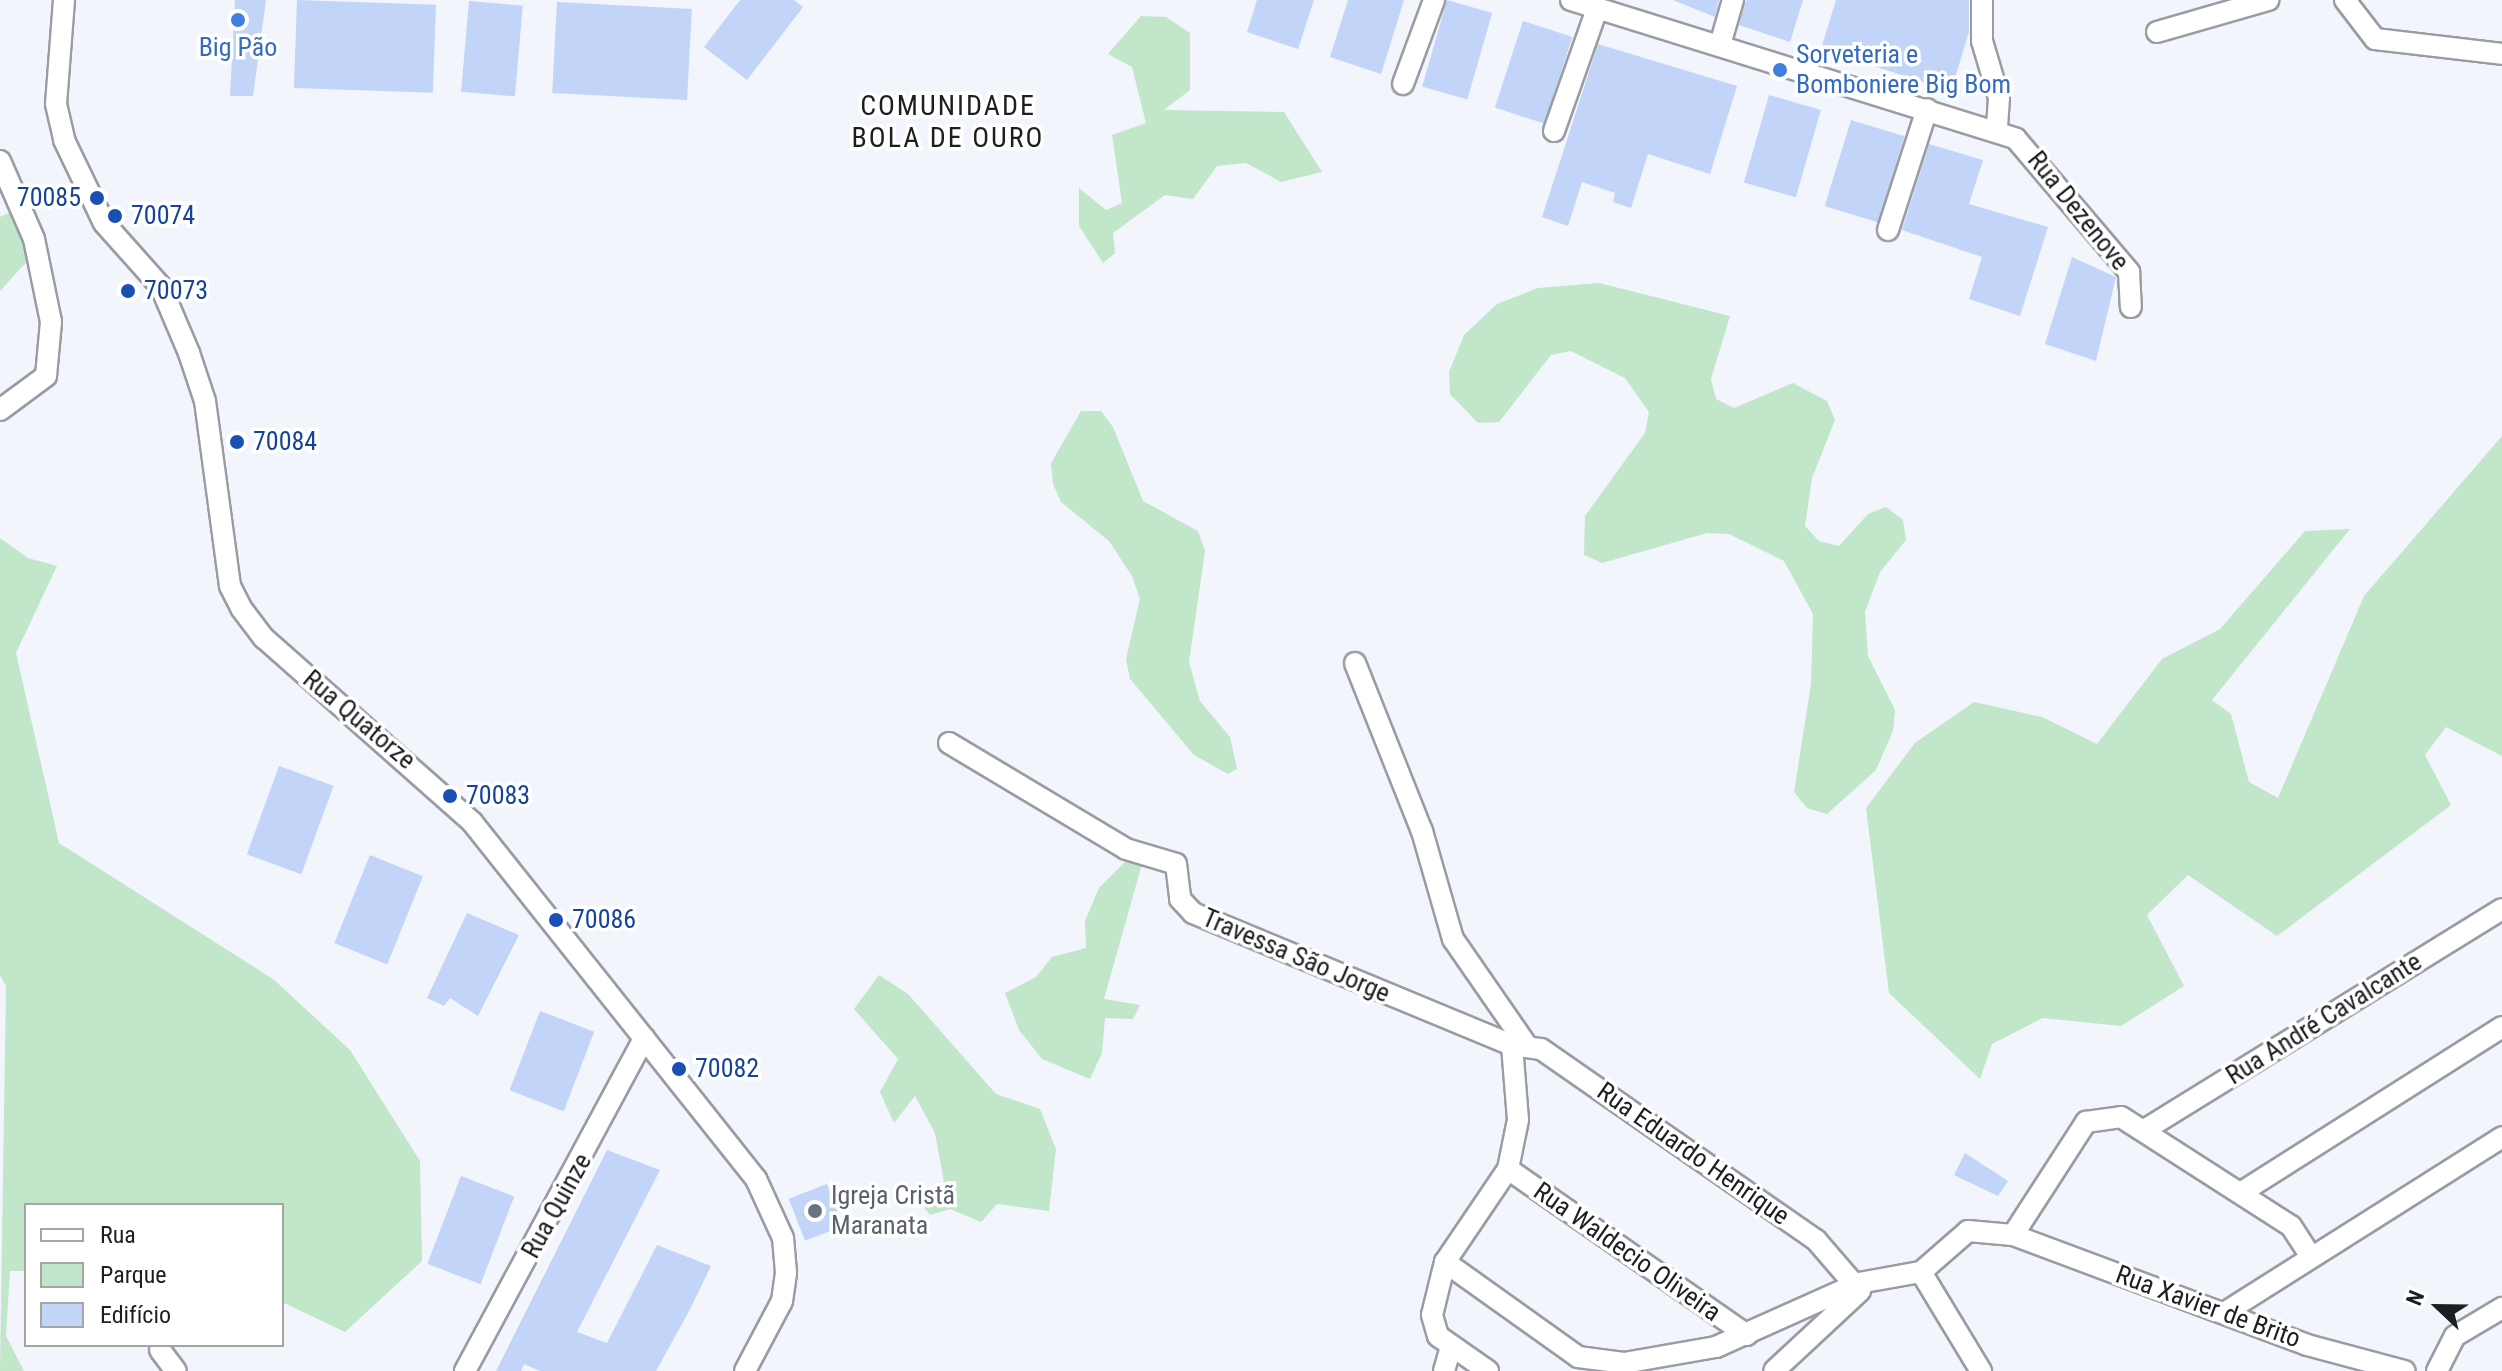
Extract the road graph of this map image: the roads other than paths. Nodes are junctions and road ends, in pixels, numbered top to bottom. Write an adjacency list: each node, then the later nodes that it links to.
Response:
1 (64, 0): 24 (street, Rua Quatorze)
2 (1434, 0): 12 (street)
3 (1571, 0): 8 (street, Rua Dezenove)
4 (1733, 0): 10 (street)
5 (1982, 0): 14 (street)
6 (2268, 0): 9 (street)
7 (2345, 0): 11 (street)
8 (1597, 9): 10 (street, Rua Dezenove); 15 (street)
9 (2157, 32)
10 (1720, 45): 13 (street, Rua Dezenove)
11 (2502, 54)
12 (1403, 84)
13 (1927, 109): 14 (street, Rua Dezenove); 17 (street)
14 (1997, 130): 18 (street, Rua Dezenove)
15 (1554, 131)
16 (0, 161): 19 (street)
17 (1888, 230)
18 (2131, 307)
19 (0, 410)
20 (1355, 663): 25 (street)
21 (949, 743): 25 (street, Travessa São Jorge)
22 (2502, 909): 26 (street, Rua André Cavalcante)
23 (2502, 1027): 29 (street)
24 (644, 1038): 41 (street, Rua Quinze); 42 (street, Rua Quatorze)
25 (1520, 1046): 28 (street); 34 (street, Rua Eduardo Henrique)
26 (2146, 1129): 29 (street); 30 (street)
27 (2502, 1137): 31 (street)
28 (1508, 1169): 32 (street); 37 (street, Rua Waldecio Oliveira)
29 (2242, 1192): 31 (street)
30 (2013, 1235): 33 (street, Rua Xavier de Brito); 36 (street, Rua Xavier de Brito)
31 (2310, 1255): 36 (street)
32 (1445, 1262): 37 (street); 38 (street)
33 (1921, 1272): 34 (street); 46 (street)
34 (1860, 1285): 37 (street); 45 (street)
35 (2502, 1308): 48 (street)
36 (2224, 1313): 47 (street, Rua Xavier de Brito)
37 (1747, 1335)
38 (1451, 1346): 43 (street); 44 (street)
39 (160, 1350): 40 (street)
40 (176, 1371)
41 (465, 1371)
42 (745, 1371)
43 (1444, 1371)
44 (1488, 1371)
45 (1774, 1371)
46 (1981, 1371)
47 (2405, 1371)
48 (2437, 1371)

